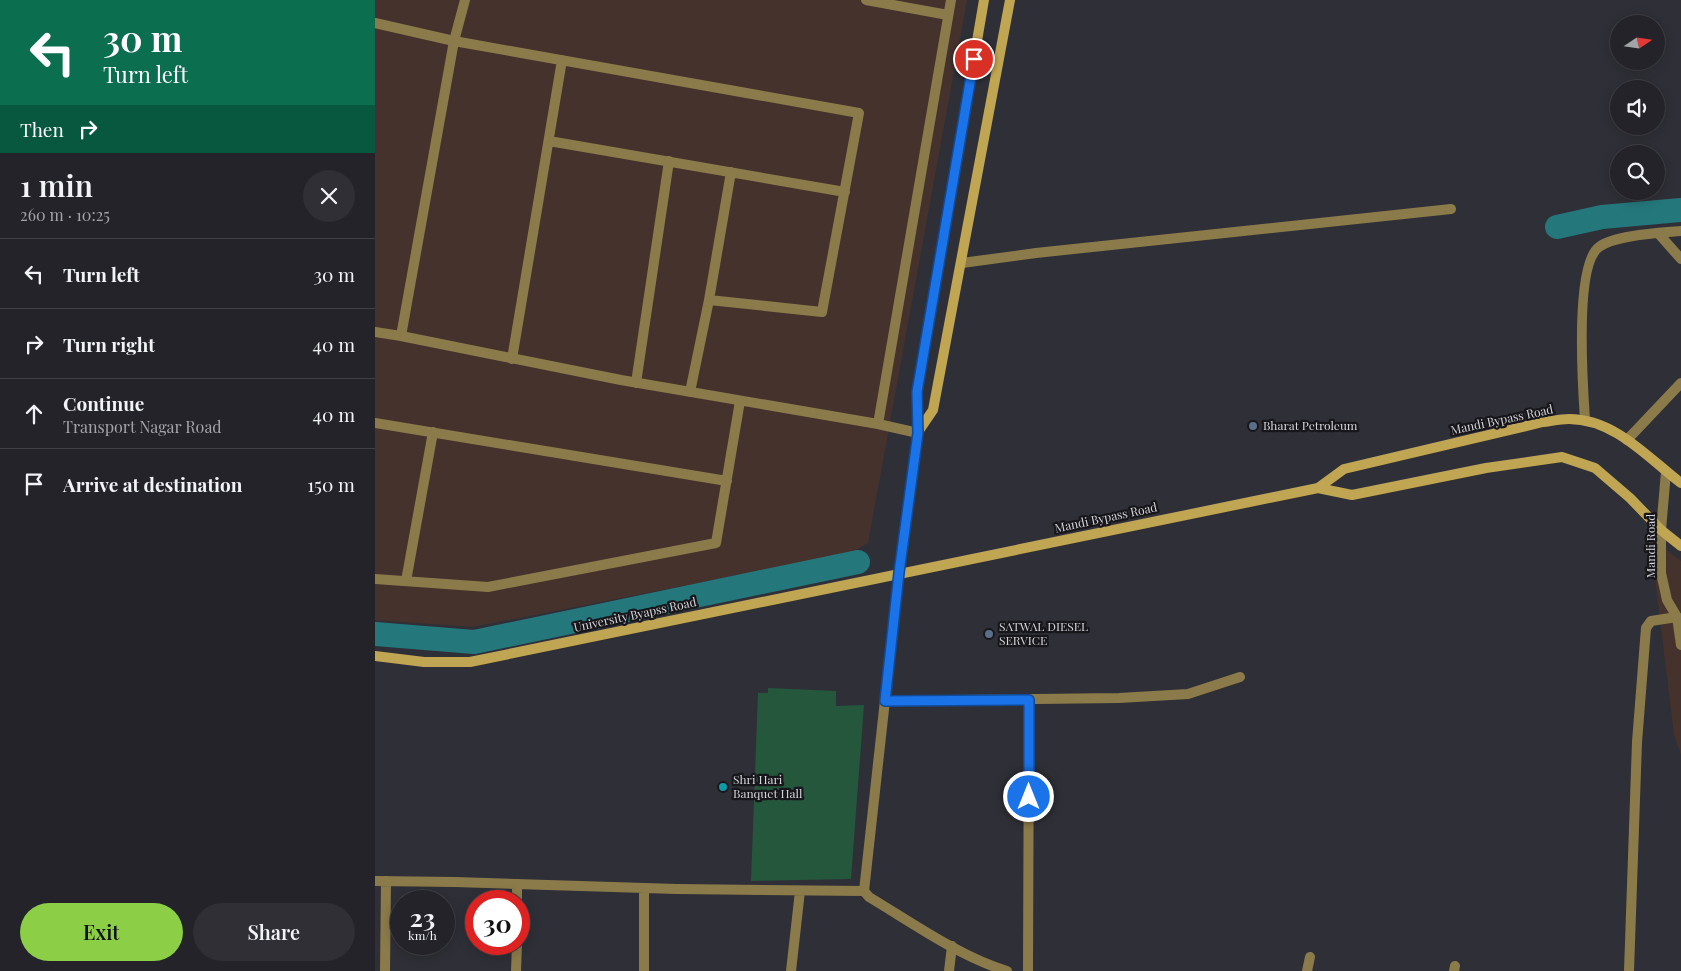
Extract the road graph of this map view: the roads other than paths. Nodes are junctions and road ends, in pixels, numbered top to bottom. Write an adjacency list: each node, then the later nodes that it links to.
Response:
1 (465, 0): 8 (street)
2 (866, 0): 6 (street)
3 (951, 0): 6 (street)
4 (984, 0): 31 (main road)
5 (1010, 0): 18 (main road)
6 (948, 15): 29 (street)
7 (375, 23): 8 (street)
8 (454, 42): 9 (street); 21 (street)
9 (562, 60): 10 (street); 13 (street)
10 (549, 141): 11 (street); 22 (street)
11 (669, 161): 12 (street); 23 (street)
12 (731, 172): 13 (street); 19 (street)
13 (845, 192): 19 (street)
14 (1451, 209): 18 (street)
15 (1681, 231): 16 (street)
16 (1658, 233): 17 (street); 27 (street)
17 (1681, 259)
18 (962, 264): 31 (main road)
19 (709, 300): 25 (street)
20 (375, 332): 21 (street)
21 (401, 336): 22 (street)
22 (512, 359): 23 (street)
23 (636, 383): 25 (street)
24 (1680, 385): 32 (street)
25 (690, 392): 26 (street)
26 (740, 401): 29 (street); 34 (street)
27 (1585, 420): 32 (main road, Mandi Bypass Road); 36 (main road, Mandi Bypass Road)
28 (375, 423): 30 (street)
29 (878, 424): 31 (street)
30 (433, 432): 34 (street); 41 (street)
31 (918, 433): 39 (main road)
32 (1627, 440): 33 (main road, Mandi Bypass Road)
33 (1666, 472): 35 (main road, Mandi Bypass Road); 37 (street, Mandi Road)
34 (727, 481): 41 (street)
35 (1681, 483)
36 (1318, 488): 37 (main road, Mandi Bypass Road); 39 (main road, Mandi Bypass Road)
37 (1661, 530): 38 (main road, Mandi Bypass Road); 42 (street, Mandi Road)
38 (1681, 546)
39 (899, 573): 44 (main road, University Byapss Road); 47 (street)
40 (375, 578): 41 (street)
41 (406, 581)
42 (1679, 614): 43 (street, Mandi Road); 65 (street)
43 (1681, 645)
44 (375, 656)
45 (1240, 677): 46 (street)
46 (1029, 700): 47 (street); 63 (street)
47 (885, 701): 53 (street)
48 (380, 881): 49 (street); 57 (street)
49 (517, 884): 50 (street); 51 (street)
50 (643, 888): 52 (street); 59 (street)
51 (517, 890)
52 (799, 891): 53 (street); 60 (street)
53 (864, 891): 54 (street)
54 (952, 946): 61 (street); 62 (street)
55 (517, 955): 58 (street)
56 (1310, 957): 64 (street)
57 (385, 971)
58 (516, 971)
59 (644, 971)
60 (791, 971)
61 (949, 971)
62 (1007, 971)
63 (1028, 971)
64 (1307, 971)
65 (1629, 971)

